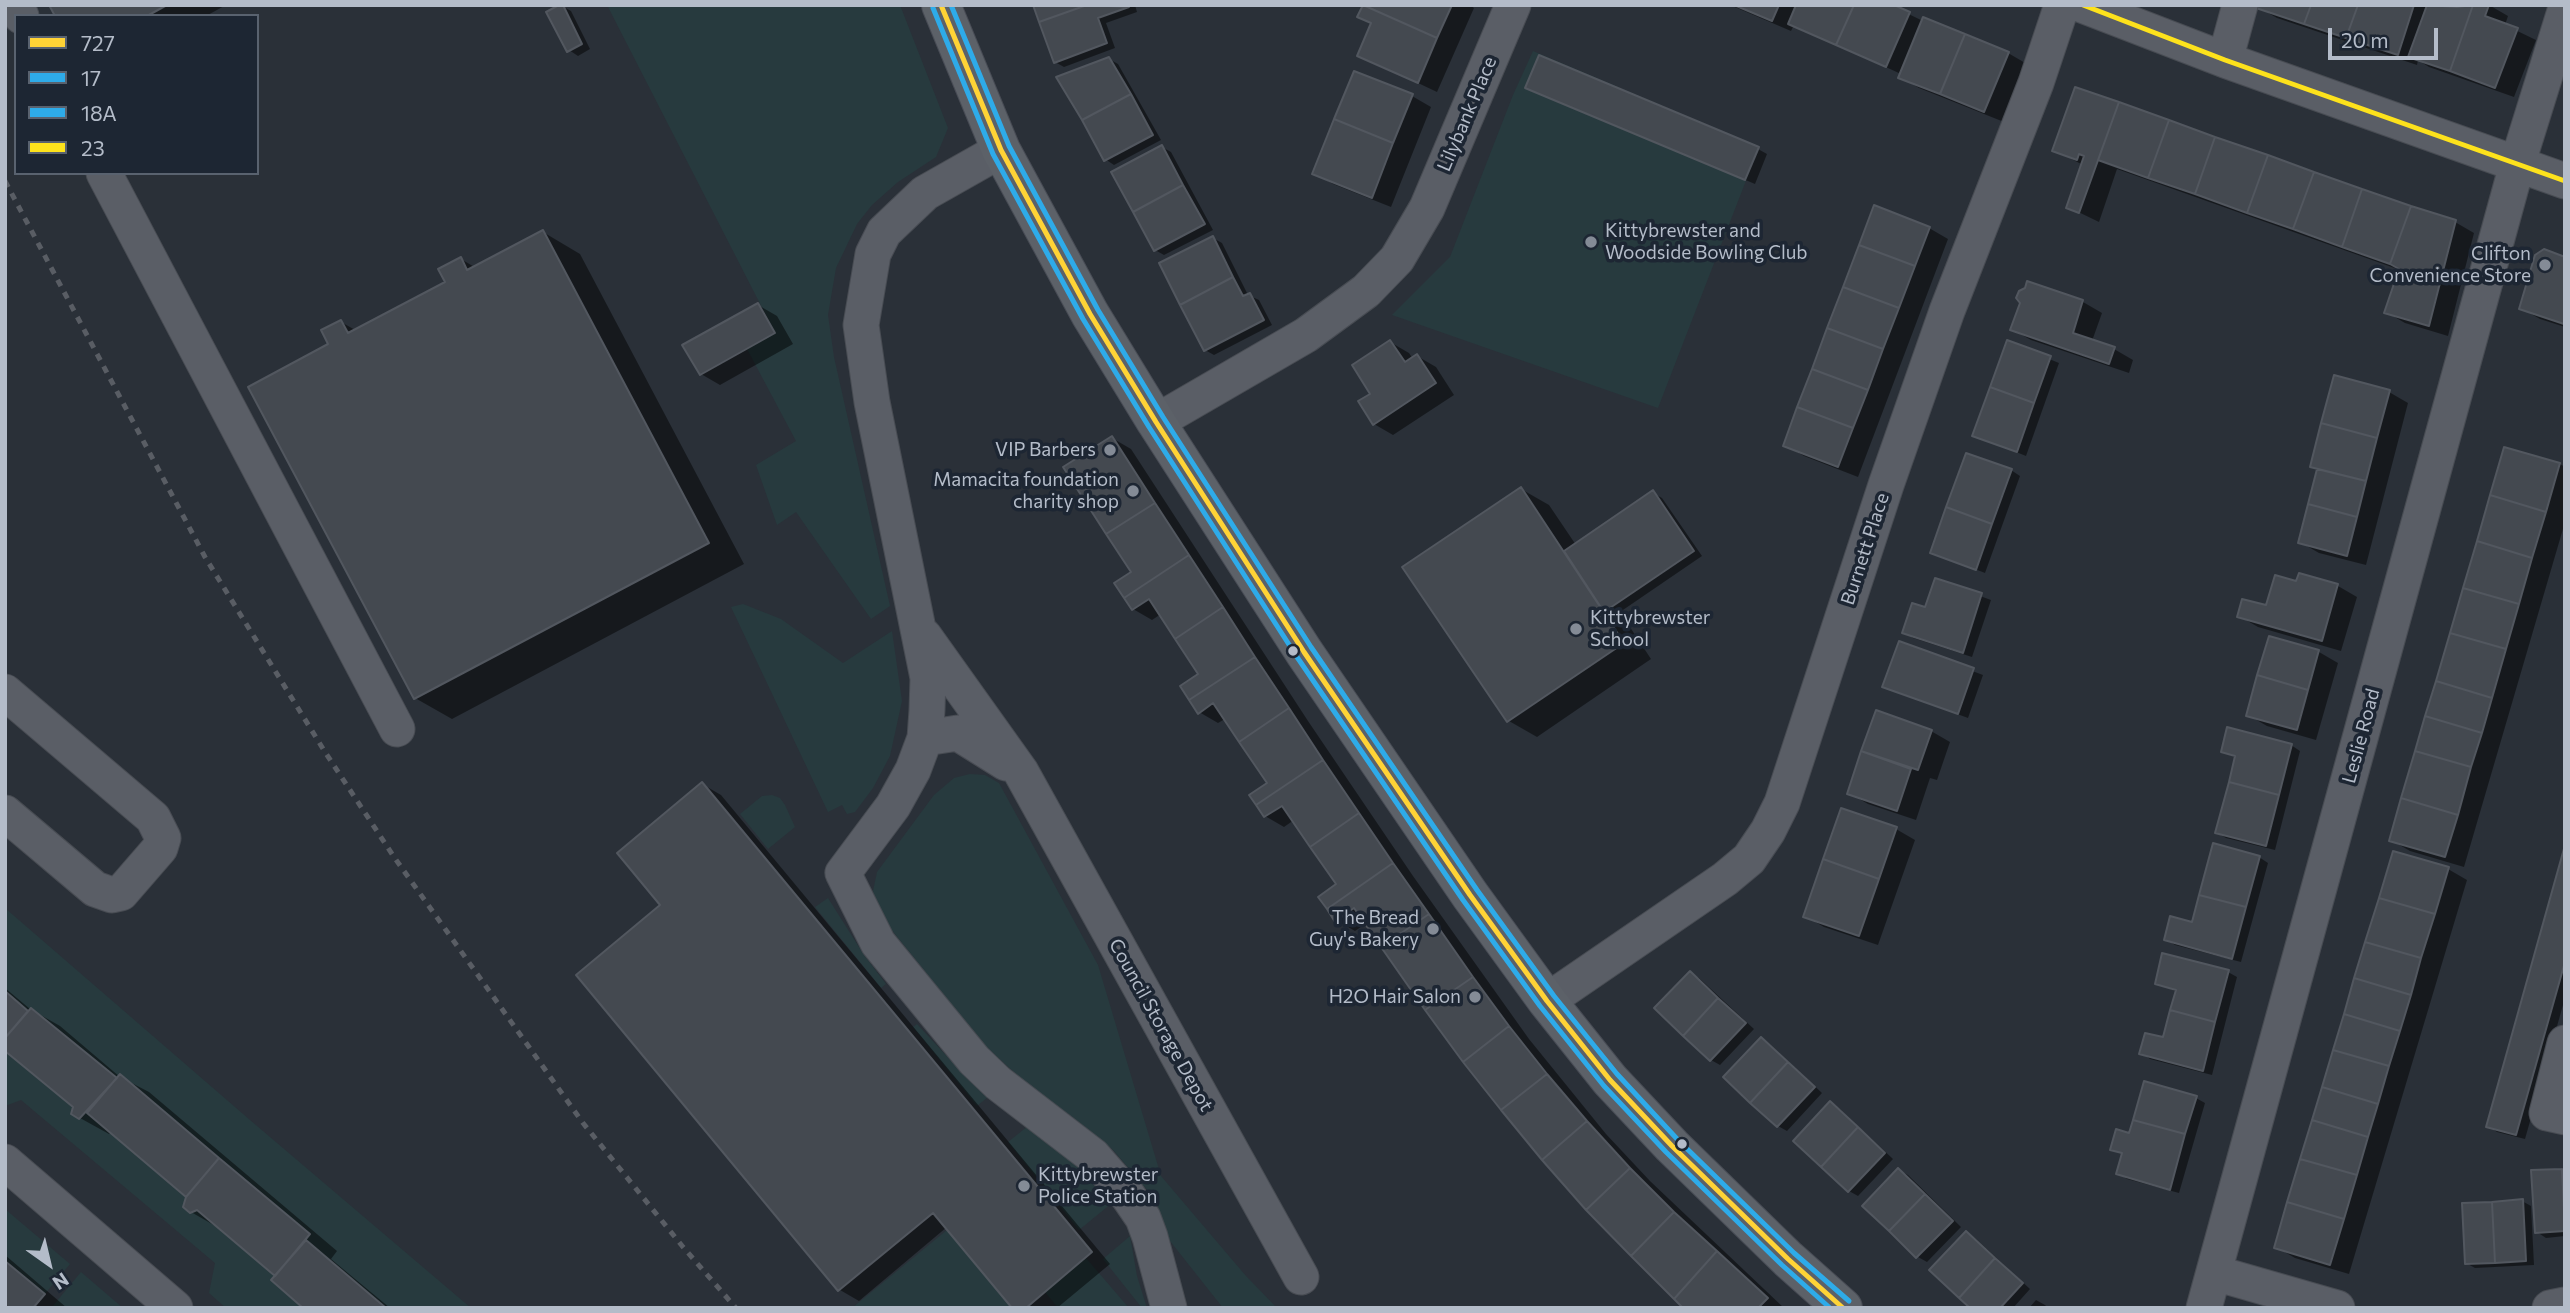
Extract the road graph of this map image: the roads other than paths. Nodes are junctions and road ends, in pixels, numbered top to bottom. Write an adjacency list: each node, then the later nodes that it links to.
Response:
1 (941, 5): 8 (main road)
2 (1513, 5): 12 (street, Lilybank Place)
3 (2062, 5): 19 (street, Burnett Place)
4 (2082, 5): 7 (street)
5 (2241, 5): 7 (street)
6 (2565, 11): 9 (street, Leslie Road)
7 (2225, 60): 9 (street)
8 (1001, 150): 12 (main road); 13 (street)
9 (2517, 165): 11 (street); 23 (street, Leslie Road)
10 (105, 175): 15 (street)
11 (2565, 181)
12 (1156, 422): 19 (main road)
13 (916, 624): 16 (street); 17 (street, Council Storage Depot)
14 (5, 692): 18 (street)
15 (397, 729)
16 (925, 738): 17 (street); 27 (street)
17 (1021, 772): 24 (street, Council Storage Depot)
18 (5, 813)
19 (1547, 1001): 28 (main road)
20 (2565, 1043): 21 (street)
21 (2565, 1117)
22 (5, 1162): 26 (street)
23 (2215, 1273): 29 (street, Leslie Road); 30 (street)
24 (1301, 1277)
25 (2565, 1306): 31 (street)
26 (175, 1308)
27 (1169, 1308)
28 (1843, 1308)
29 (2204, 1308)
30 (2337, 1308)
31 (2550, 1308)

